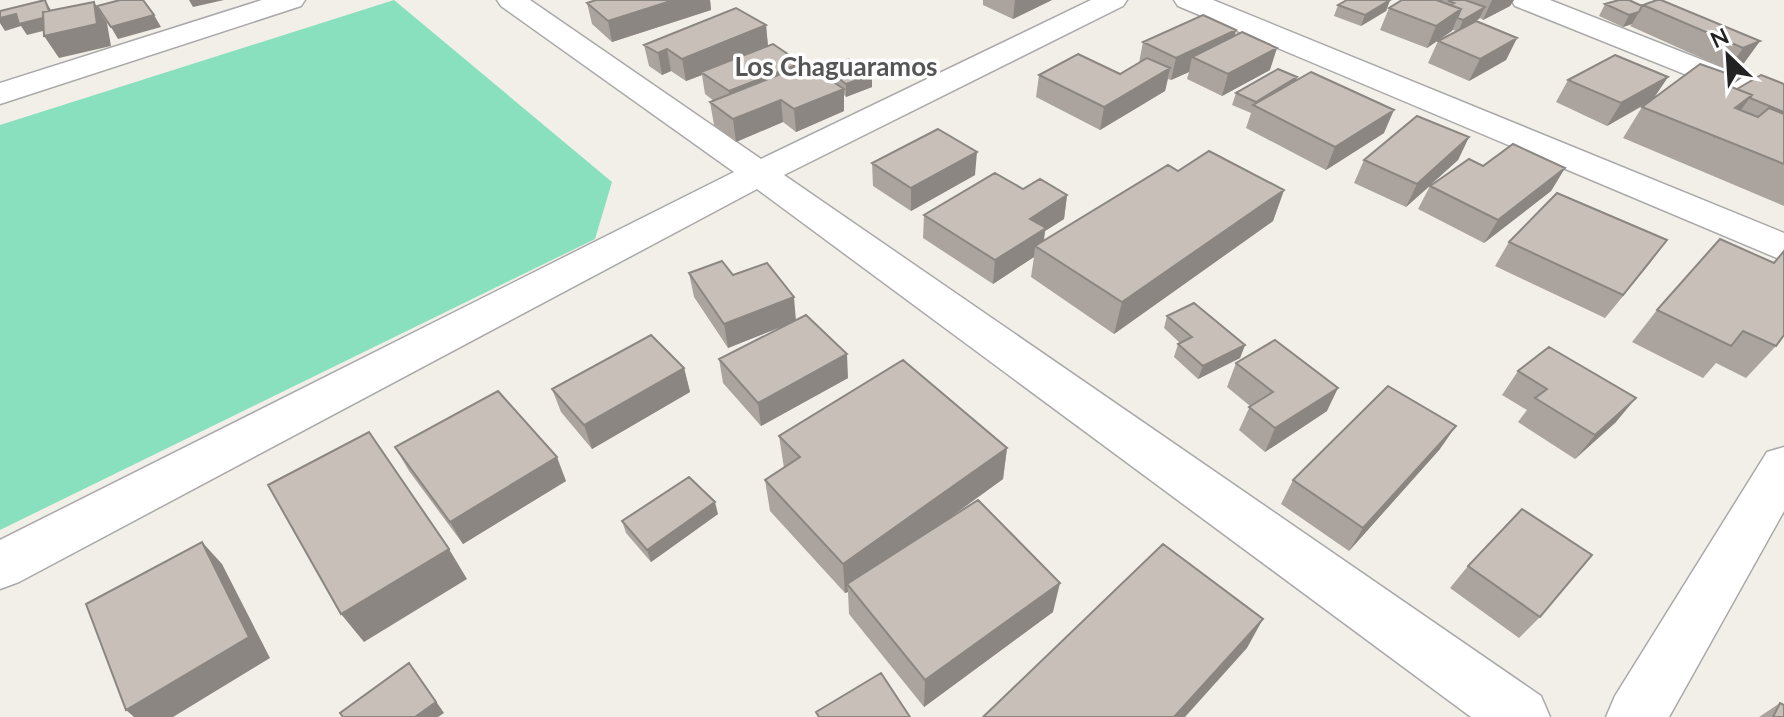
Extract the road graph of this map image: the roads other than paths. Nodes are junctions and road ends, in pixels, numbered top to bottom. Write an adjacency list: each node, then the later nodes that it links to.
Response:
1 (291, 0): 6 (street)
2 (511, 0): 8 (street)
3 (1113, 0): 8 (street)
4 (1188, 0): 9 (street)
5 (1525, 0): 7 (street)
6 (0, 94)
7 (1784, 104)
8 (758, 174): 11 (street); 12 (street)
9 (1784, 248)
10 (1784, 466): 13 (street)
11 (0, 566)
12 (1520, 717)
13 (1636, 717)

